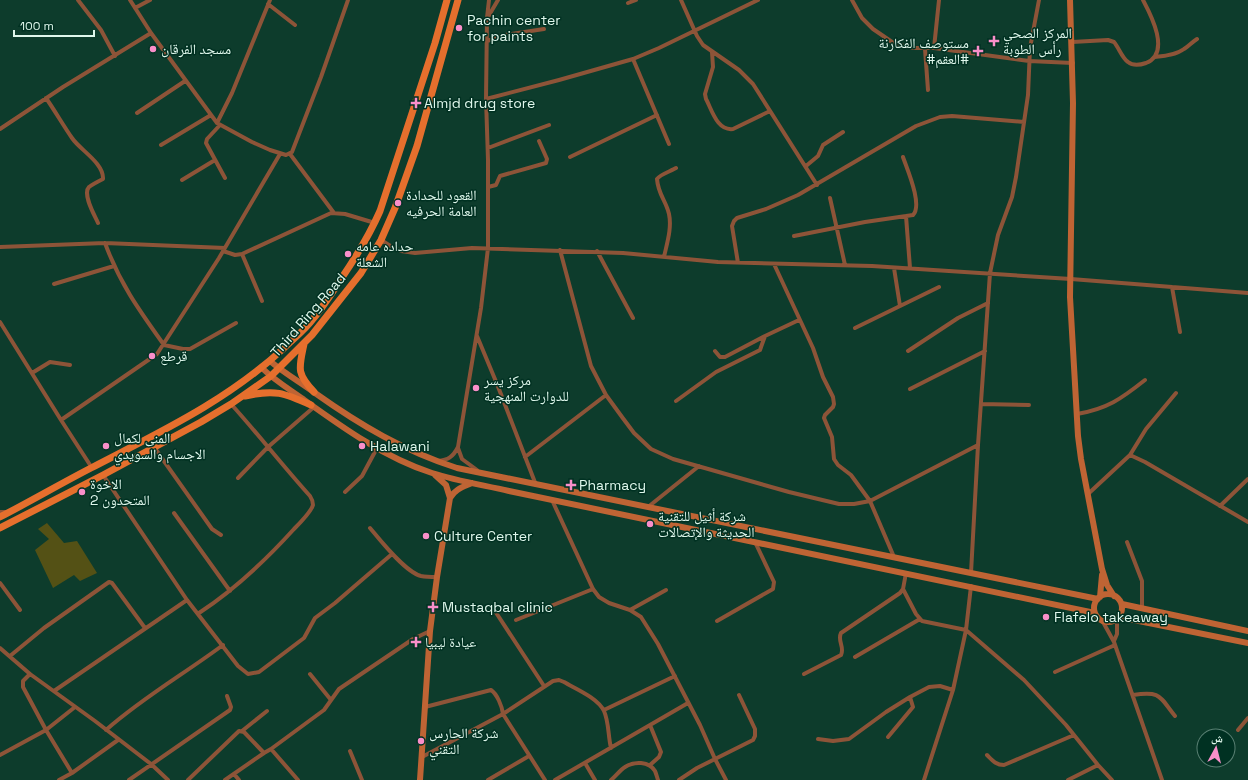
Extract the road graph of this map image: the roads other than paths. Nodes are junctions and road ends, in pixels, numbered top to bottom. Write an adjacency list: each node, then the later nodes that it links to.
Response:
1 (78, 0): 31 (street)
2 (130, 0): 19 (street)
3 (150, 0): 19 (street)
4 (348, 0): 54 (street)
5 (447, 0): 68 (main road, Third Ring Road)
6 (458, 0): 71 (main road, Third Ring Road)
7 (489, 0): 20 (street)
8 (498, 0): 20 (street)
9 (636, 0): 18 (street)
10 (681, 0): 23 (street)
11 (758, 0): 23 (street)
12 (852, 0): 29 (street)
13 (939, 0): 28 (street)
14 (1039, 0): 34 (street)
15 (1070, 0): 27 (main road)
16 (1143, 0): 32 (street)
17 (269, 2): 21 (street); 45 (street)
18 (628, 3)
19 (135, 8): 24 (street)
20 (487, 18): 26 (street)
21 (295, 25)
22 (544, 29): 26 (street)
23 (695, 30): 30 (street); 33 (street)
24 (151, 33): 31 (street); 36 (street)
25 (1197, 39): 32 (street)
26 (486, 41): 39 (street)
27 (1072, 42): 32 (street); 35 (main road)
28 (934, 48): 29 (street); 34 (street)
29 (925, 49): 37 (street)
30 (712, 52): 40 (street); 40 (street)
31 (115, 56): 38 (street)
32 (1155, 57)
33 (633, 59): 39 (street); 43 (street)
34 (1029, 61): 35 (street); 44 (street)
35 (1072, 63): 87 (main road)
36 (185, 81): 41 (street); 42 (street)
37 (928, 90)
38 (46, 98): 47 (street); 67 (street)
39 (486, 99): 52 (street)
40 (770, 111): 58 (street)
41 (137, 113)
42 (211, 115): 45 (street); 51 (street)
43 (657, 116): 50 (street); 55 (street)
44 (1024, 122): 62 (street); 86 (street)
45 (218, 124): 53 (street); 57 (street)
46 (549, 125): 52 (street)
47 (0, 130)
48 (843, 132): 58 (street)
49 (539, 142): 63 (street)
50 (669, 144)
51 (161, 145)
52 (488, 148): 63 (street)
53 (280, 154): 54 (street); 75 (street)
54 (290, 154): 65 (street)
55 (570, 156)
56 (903, 157): 66 (street)
57 (215, 160): 60 (street); 61 (street)
58 (806, 166): 62 (street)
59 (676, 168): 79 (street)
60 (225, 178)
61 (182, 180)
62 (816, 185): 80 (street)
63 (488, 187): 74 (street)
64 (830, 198): 69 (street)
65 (334, 213): 68 (street); 78 (street)
66 (906, 216): 69 (street); 85 (street)
67 (98, 223)
68 (375, 223): 108 (main road, Third Ring Road)
69 (838, 227): 70 (street); 82 (street)
70 (794, 236)
71 (380, 240): 74 (street); 103 (main road, Third Ring Road)
72 (105, 243): 73 (street); 75 (street); 83 (street)
73 (0, 248)
74 (488, 248): 76 (street); 101 (street)
75 (224, 250): 78 (street); 104 (street)
76 (560, 250): 77 (street); 118 (street)
77 (598, 251): 79 (street); 95 (street)
78 (242, 254): 92 (street)
79 (664, 257): 80 (street)
80 (738, 263): 81 (street)
81 (774, 264): 82 (street); 96 (street)
82 (845, 265): 84 (street)
83 (114, 266): 88 (street); 104 (street)
84 (894, 268): 85 (street); 94 (street)
85 (910, 268): 86 (street)
86 (990, 273): 87 (street); 93 (street)
87 (1071, 279): 90 (street); 125 (main road)
88 (54, 284)
89 (939, 287): 94 (street)
90 (1172, 287): 91 (street); 100 (street)
91 (1248, 293)
92 (262, 301)
93 (988, 303): 105 (street); 106 (street)
94 (900, 306): 99 (street)
95 (633, 318)
96 (799, 320): 102 (street); 148 (street)
97 (0, 322): 112 (street)
98 (236, 323): 104 (street)
99 (855, 328)
100 (1180, 332)
101 (476, 335): 130 (street); 133 (street)
102 (765, 336): 107 (street); 120 (street)
103 (304, 343): 111 (main road, Third Ring Road); 116 (main road)
104 (164, 345): 126 (street)
105 (908, 351)
106 (985, 351): 115 (street); 122 (street)
107 (715, 352)
108 (270, 360): 110 (main road, Third Ring Road); 111 (main road)
109 (70, 365): 112 (street)
110 (262, 368): 113 (main road); 136 (main road, Third Ring Road)
111 (279, 369): 113 (main road, Third Ring Road); 116 (main road)
112 (32, 373): 126 (street)
113 (271, 376): 119 (main road, Third Ring Road); 124 (main road)
114 (1145, 380): 125 (street)
115 (910, 389)
116 (314, 392): 134 (main road)
117 (1176, 393): 132 (street)
118 (606, 395): 133 (street); 135 (street)
119 (241, 397): 121 (main road, Third Ring Road); 124 (main road)
120 (676, 401)
121 (231, 404): 128 (main road, Third Ring Road); 129 (street)
122 (981, 404): 123 (street); 127 (street)
123 (1029, 405)
124 (313, 406): 129 (street); 131 (main road)
125 (1077, 414): 145 (main road)
126 (61, 420): 136 (street)
127 (978, 444): 148 (street); 167 (street)
128 (154, 447): 139 (main road, Third Ring Road); 160 (street)
129 (268, 447): 140 (street); 174 (street)
130 (458, 447): 134 (street); 138 (street)
131 (377, 448): 137 (main road); 144 (street)
132 (1130, 455): 145 (street); 149 (street)
133 (525, 457): 143 (street)
134 (434, 461): 138 (main road)
135 (699, 466): 148 (street); 150 (street)
136 (92, 468): 152 (main road, Third Ring Road)
137 (432, 473): 142 (main road); 146 (main road)
138 (483, 474): 143 (main road)
139 (103, 475): 157 (main road, Third Ring Road); 177 (street)
140 (238, 478)
141 (1248, 479): 149 (street)
142 (472, 483): 146 (main road); 147 (main road)
143 (536, 485): 150 (main road)
144 (345, 492)
145 (1088, 494): 165 (main road)
146 (450, 498): 168 (main road)
147 (552, 500): 159 (main road); 171 (street)
148 (870, 501): 164 (street)
149 (1220, 506): 156 (street)
150 (648, 507): 155 (main road)
151 (0, 512): 152 (street)
152 (8, 512): 154 (main road, Third Ring Road)
153 (174, 513): 174 (street)
154 (0, 517)
155 (707, 520): 159 (main road); 164 (main road)
156 (1248, 522)
157 (0, 528)
158 (370, 528): 163 (street)
159 (706, 531): 161 (main road)
160 (221, 535)
161 (754, 541): 166 (main road); 188 (street)
162 (1127, 542): 180 (street)
163 (392, 554): 168 (street); 196 (street)
164 (894, 558): 167 (main road)
165 (1102, 569): 175 (main road); 176 (main road)
166 (906, 573): 170 (main road); 172 (street)
167 (971, 573): 176 (main road)
168 (437, 577): 192 (main road)
169 (0, 583): 181 (street)
170 (971, 586): 184 (main road); 191 (street)
171 (593, 589): 182 (street); 187 (street)
172 (903, 589): 185 (street); 203 (street)
173 (666, 590): 182 (street)
174 (230, 591): 183 (street)
175 (1114, 596): 176 (main road); 178 (main road)
176 (1099, 598): 184 (main road)
177 (187, 600): 183 (street); 190 (street)
178 (1122, 604): 180 (main road); 186 (main road)
179 (493, 608): 205 (street)
180 (1142, 609): 193 (main road)
181 (20, 610)
182 (630, 610): 204 (street)
183 (199, 613): 196 (street)
184 (1095, 613): 189 (main road)
185 (920, 619): 191 (street); 199 (street)
186 (1118, 619): 189 (main road); 194 (main road); 195 (street)
187 (516, 620)
188 (717, 621)
189 (1104, 622): 195 (street)
190 (145, 628): 198 (street); 207 (street)
191 (966, 630): 206 (street); 226 (street)
192 (430, 631): 212 (street); 215 (main road)
193 (1248, 631)
194 (1248, 643)
195 (1115, 644): 200 (street); 208 (street)
196 (223, 645): 223 (street)
197 (0, 648): 198 (street)
198 (10, 656): 201 (street)
199 (855, 656)
200 (1055, 672)
201 (30, 674): 207 (street); 222 (street)
202 (310, 674): 212 (street)
203 (804, 674)
204 (675, 676): 213 (street); 216 (street)
205 (544, 686): 216 (street); 218 (street)
206 (953, 690): 211 (street); 262 (street)
207 (54, 691): 214 (street)
208 (1133, 695): 219 (street); 265 (street)
209 (226, 696): 240 (street)
210 (739, 696): 238 (street)
211 (910, 697): 227 (street); 228 (street)
212 (331, 700): 230 (street)
213 (688, 703): 221 (street); 238 (street)
214 (75, 707): 222 (street); 223 (street)
215 (425, 707): 218 (street); 237 (main road)
216 (604, 710): 231 (street)
217 (267, 711): 225 (street)
218 (503, 714): 236 (street); 237 (street)
219 (1175, 716)
220 (1248, 718): 224 (street)
221 (650, 725): 231 (street); 241 (street)
222 (46, 730): 235 (street); 243 (street)
223 (106, 730): 229 (street)
224 (1238, 730)
225 (242, 731): 233 (street); 248 (street)
226 (1074, 735): 234 (street); 242 (street)
227 (888, 737)
228 (818, 739)
229 (118, 740): 240 (street); 243 (street)
230 (271, 748): 233 (street); 251 (street)
231 (611, 748): 239 (street)
232 (350, 751): 252 (street)
233 (264, 753): 244 (street)
234 (988, 755)
235 (0, 756)
236 (529, 756): 254 (street); 255 (street)
237 (422, 757): 253 (main road)
238 (715, 759): 260 (street); 261 (street)
239 (585, 763): 256 (street); 257 (street)
240 (151, 764): 245 (street); 247 (street)
241 (650, 765): 258 (street); 259 (street)
242 (1098, 765): 263 (street); 264 (street)
243 (72, 773): 246 (street)
244 (234, 774): 249 (street); 250 (street)
245 (166, 779)
246 (59, 780)
247 (129, 780)
248 (188, 780)
249 (225, 780)
250 (238, 780)
251 (298, 780)
252 (362, 780)
253 (420, 780)
254 (488, 780)
255 (544, 780)
256 (554, 780)
257 (595, 780)
258 (611, 780)
259 (658, 780)
260 (679, 780)
261 (726, 780)
262 (924, 780)
263 (1068, 780)
264 (1112, 780)
265 (1162, 780)

